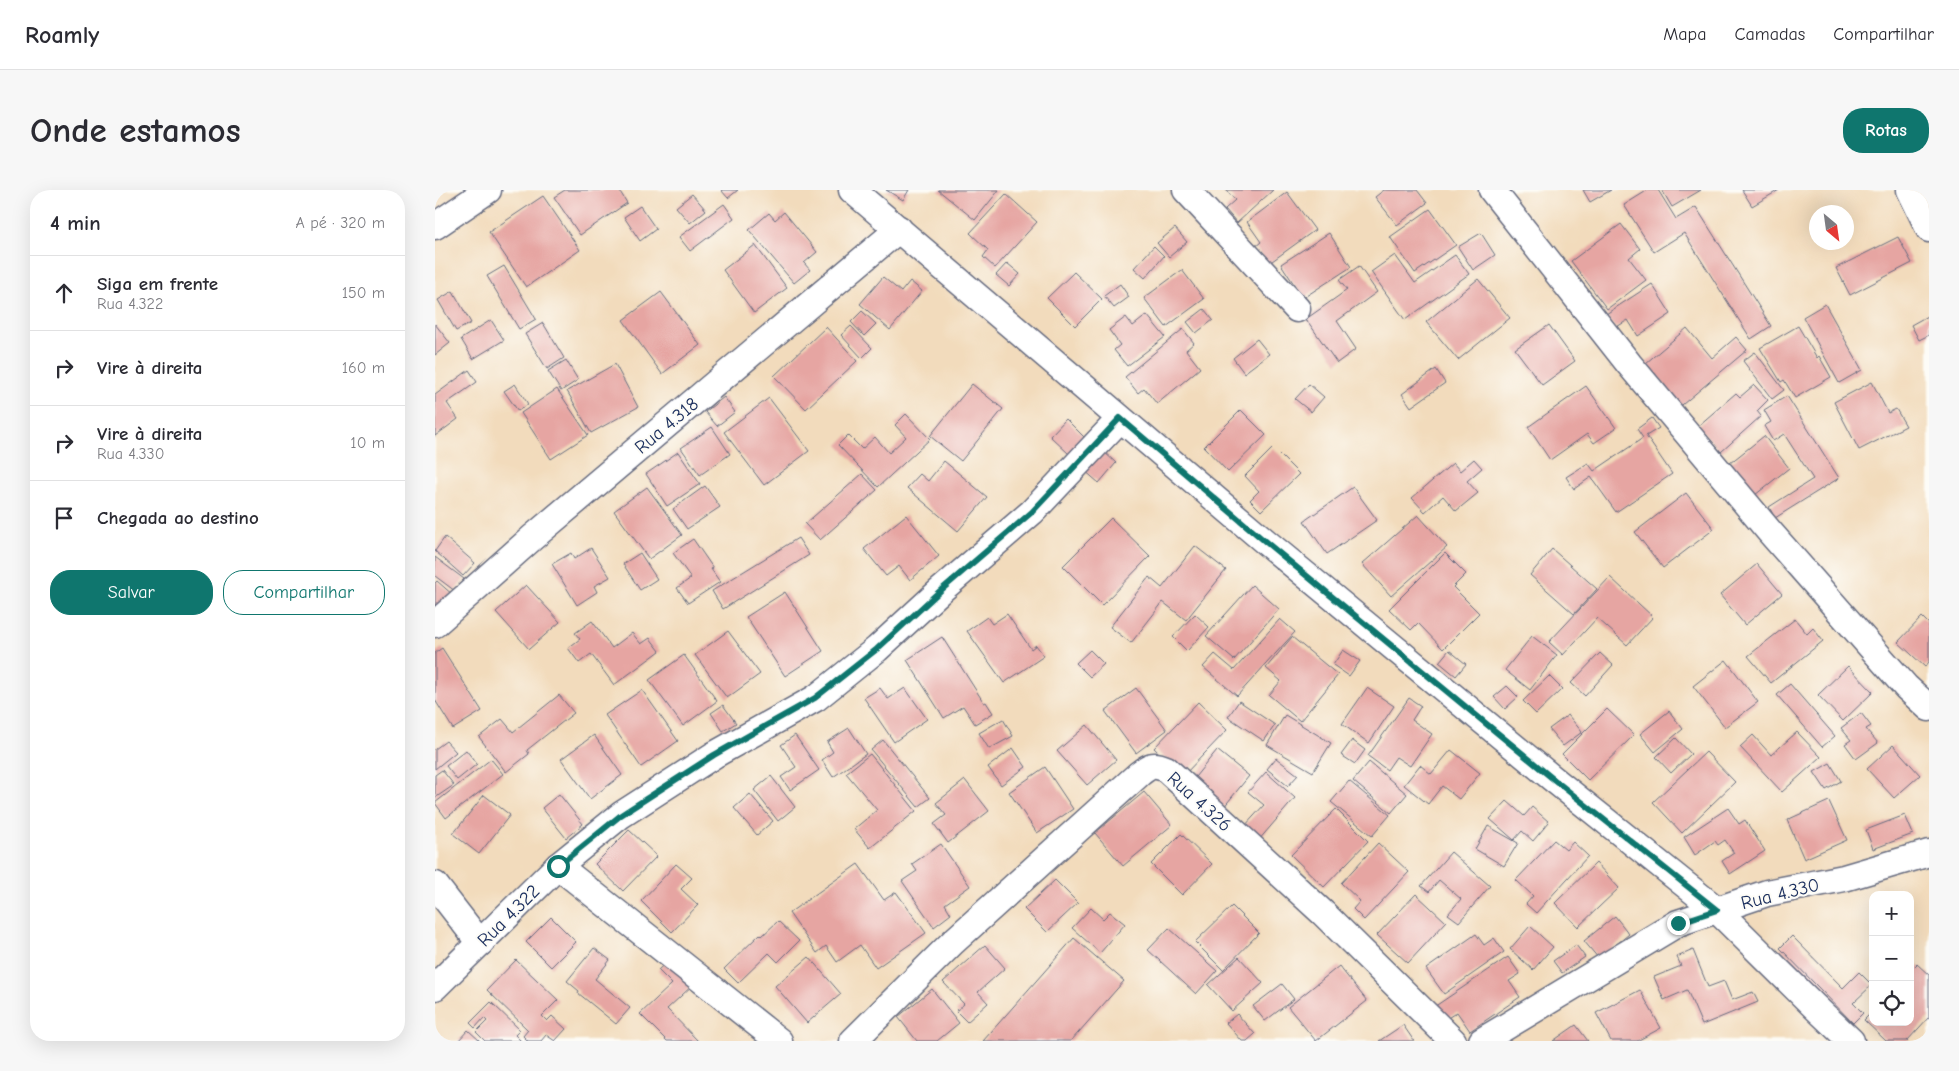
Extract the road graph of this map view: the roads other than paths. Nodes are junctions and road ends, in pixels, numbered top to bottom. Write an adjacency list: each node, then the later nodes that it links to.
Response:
1 (488, 190): 6 (street)
2 (852, 190): 7 (street)
3 (1186, 190): 9 (street)
4 (1492, 190): 12 (street)
5 (1910, 190): 8 (street)
6 (435, 226)
7 (899, 229): 10 (street); 11 (street, Rua 4.318)
8 (1929, 229)
9 (1297, 309)
10 (1120, 418): 14 (street, Rua 4.322); 16 (street)
11 (435, 624)
12 (1929, 708)
13 (1929, 853): 16 (street, Rua 4.330)
14 (558, 866): 17 (street, Rua 4.322); 20 (street)
15 (435, 885): 17 (street)
16 (1717, 910): 22 (street, Rua 4.330); 23 (street)
17 (480, 943): 18 (street, Rua 4.322)
18 (435, 987)
19 (863, 1038): 21 (street, Rua 4.326)
20 (779, 1041)
21 (1453, 1041)
22 (1483, 1041)
23 (1851, 1041)

